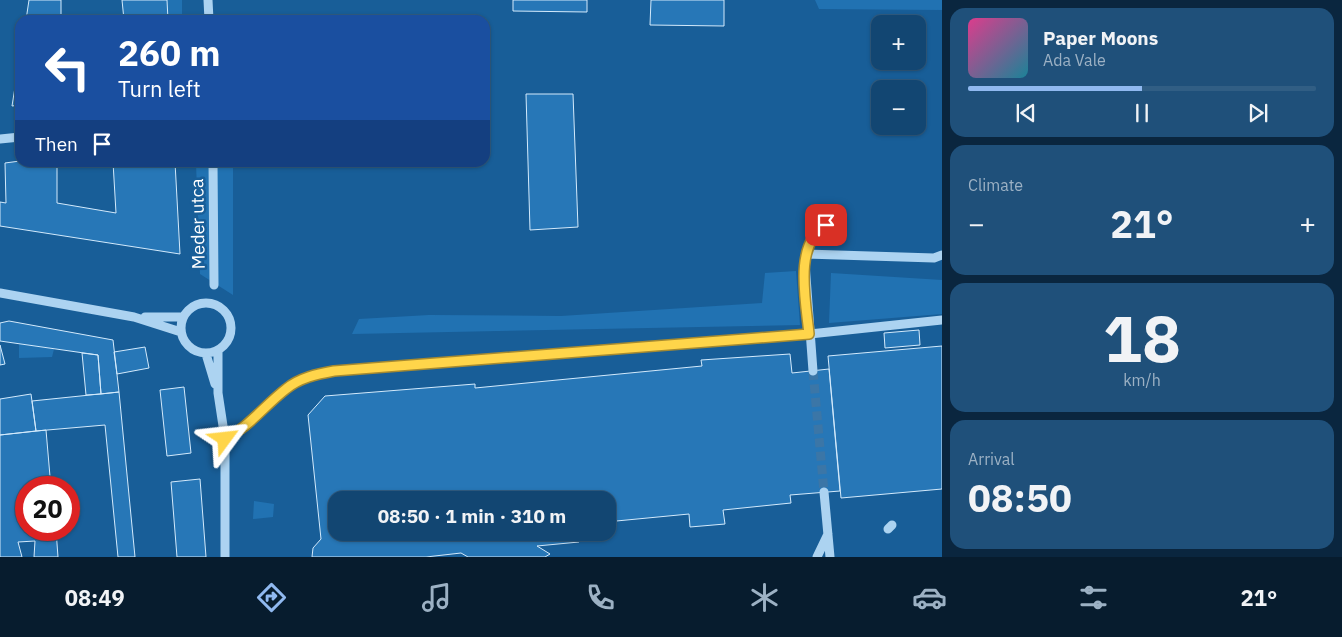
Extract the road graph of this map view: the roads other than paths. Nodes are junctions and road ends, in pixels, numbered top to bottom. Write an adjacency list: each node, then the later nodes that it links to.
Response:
1 (208, 0): 2 (street)
2 (208, 15)
3 (15, 138): 4 (street)
4 (0, 139)
5 (213, 167): 9 (street, Meder utca)
6 (826, 225): 7 (street)
7 (806, 254): 8 (street); 15 (street)
8 (942, 255)
9 (214, 285)
10 (0, 293): 11 (street)
11 (134, 316): 12 (street); 14 (street)
12 (183, 317): 14 (street); 16 (street)
13 (942, 320): 15 (street)
14 (181, 332): 17 (street)
15 (809, 334): 18 (street); 20 (street)
16 (218, 351): 17 (street); 19 (street)
17 (206, 354): 19 (street)
18 (813, 371)
19 (218, 393): 20 (street)
20 (225, 439): 23 (street)
21 (824, 492): 22 (street)
22 (828, 534): 24 (street); 25 (street)
23 (225, 557)
24 (817, 557)
25 (830, 557)

